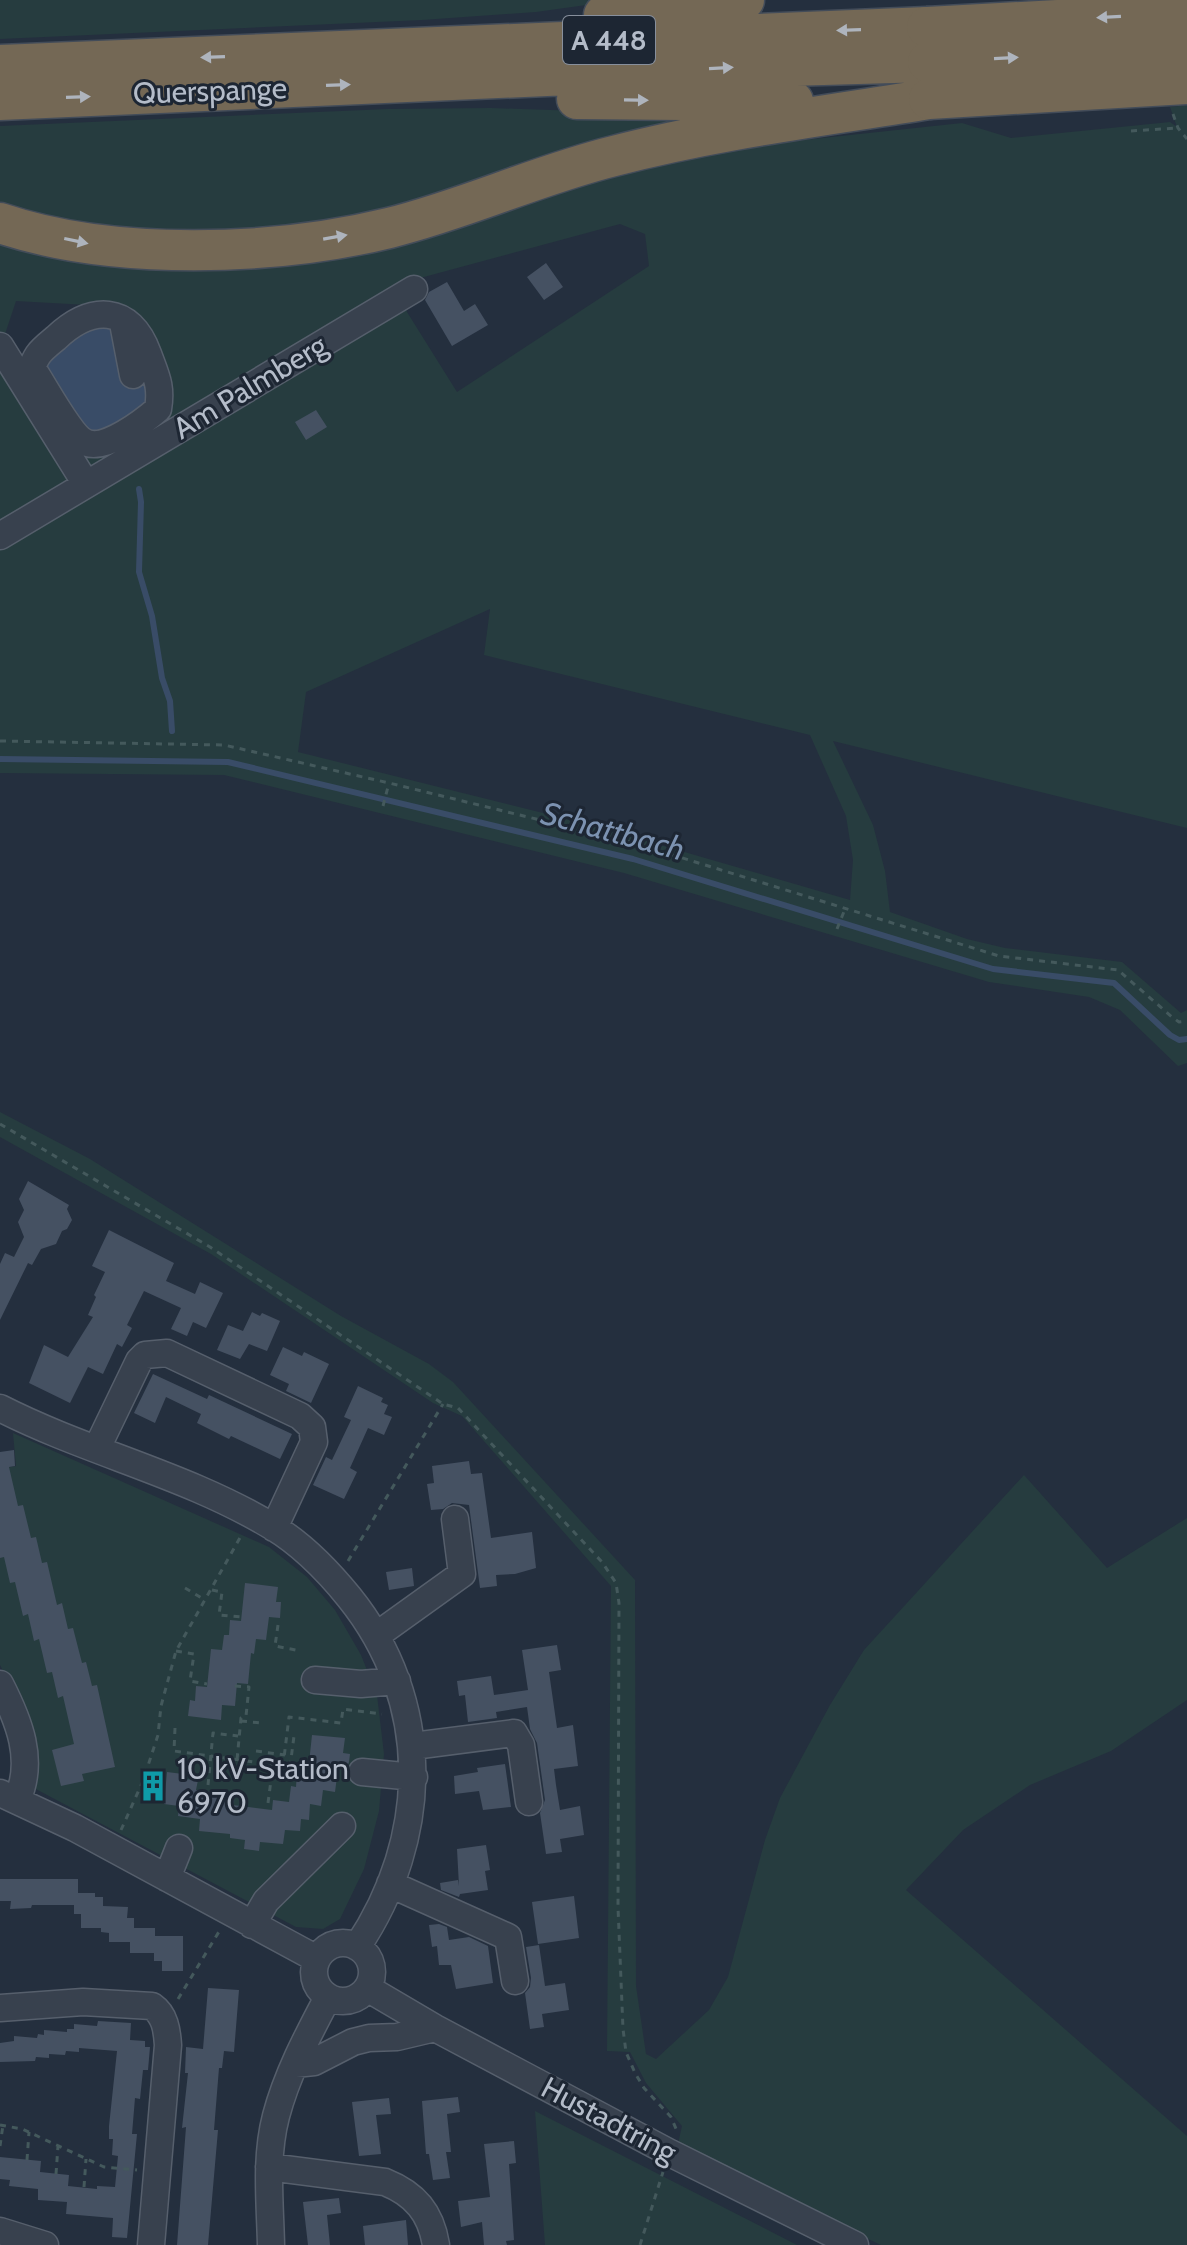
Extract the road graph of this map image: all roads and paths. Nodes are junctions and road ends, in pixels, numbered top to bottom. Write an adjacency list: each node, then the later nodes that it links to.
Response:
1 (744, 0): 4 (highway)
2 (1187, 13): 5 (highway, A 448, one-way to 5, bridge)
3 (1187, 49): 5 (highway, A 448, one-way to 3, bridge)
4 (291, 54): 5 (highway, A 448, one-way to 4); 6 (highway, Querspange / A 448, one-way to 6)
5 (928, 62): 7 (highway, bridge); 8 (highway, Querspange, one-way to 5); 12 (highway, one-way to 5)
6 (0, 65)
7 (1179, 96): 9 (path)
8 (0, 100)
9 (1178, 128): 10 (path); 11 (path)
10 (1131, 131)
11 (1187, 139)
12 (0, 223)
13 (414, 289): 18 (street, Am Palmberg)
14 (122, 318): 16 (street); 17 (street); 17 (street)
15 (0, 346): 17 (street)
16 (133, 375)
17 (28, 376): 18 (street)
18 (86, 484): 19 (street, Am Palmberg)
19 (0, 536)
20 (0, 741): 21 (path)
21 (389, 783): 22 (path); 23 (path)
22 (383, 806)
23 (844, 912): 24 (path); 25 (path)
24 (837, 929)
25 (1187, 1021)
26 (443, 1404): 31 (path)
27 (0, 1408): 28 (street)
28 (97, 1448): 30 (street); 30 (street)
29 (455, 1519): 37 (street)
30 (263, 1522): 31 (street); 33 (path)
31 (335, 1580): 37 (street)
32 (185, 1588): 34 (path)
33 (211, 1590): 34 (path); 35 (path)
34 (205, 1600): 38 (path)
35 (241, 1617)
36 (278, 1625): 39 (path)
37 (377, 1635): 41 (street)
38 (176, 1651): 43 (path); 67 (path)
39 (301, 1651)
40 (315, 1680): 41 (street)
41 (397, 1681): 45 (street)
42 (0, 1684): 63 (street)
43 (207, 1684)
44 (235, 1686): 46 (path)
45 (407, 1718): 51 (street); 53 (path)
46 (241, 1721): 47 (path); 49 (path)
47 (261, 1723)
48 (175, 1728): 54 (path)
49 (239, 1736): 54 (path); 55 (path)
50 (294, 1736): 58 (path)
51 (413, 1746): 61 (street); 64 (street)
52 (256, 1751): 53 (path)
53 (285, 1755): 57 (path)
54 (211, 1756): 55 (path); 62 (path)
55 (237, 1760): 56 (path)
56 (273, 1765): 57 (path); 65 (path)
57 (283, 1766): 58 (path)
58 (290, 1767): 59 (path)
59 (302, 1769)
60 (362, 1772): 61 (street)
61 (414, 1777): 70 (street)
62 (208, 1785)
63 (8, 1797): 67 (street)
64 (529, 1802)
65 (268, 1803)
66 (342, 1826): 71 (street)
67 (112, 1848): 69 (street)
68 (179, 1848): 69 (street)
69 (167, 1878): 71 (street)
70 (390, 1884): 73 (street); 75 (street)
71 (252, 1925): 74 (street)
72 (212, 1945): 77 (path)
73 (357, 1947): 74 (street); 76 (street)
74 (317, 1959): 78 (street)
75 (515, 1981)
76 (367, 1988): 78 (street); 80 (street, Hustadtring)
77 (181, 1994)
78 (328, 1997): 81 (street)
79 (0, 2008): 89 (street)
80 (435, 2028): 81 (street); 99 (street, Hustadtring)
81 (295, 2064): 88 (street)
82 (1, 2125): 83 (path); 84 (path)
83 (29, 2132): 85 (path); 87 (path)
84 (0, 2146)
85 (58, 2146): 86 (path); 90 (path)
86 (86, 2159): 89 (path); 92 (path)
87 (27, 2160)
88 (269, 2167): 96 (street); 97 (street)
89 (157, 2171): 95 (street)
90 (56, 2174)
91 (662, 2177): 98 (path)
92 (84, 2187)
93 (0, 2231): 94 (street)
94 (45, 2245)
95 (151, 2245)
96 (271, 2245)
97 (436, 2245)
98 (640, 2245)
99 (855, 2245)

